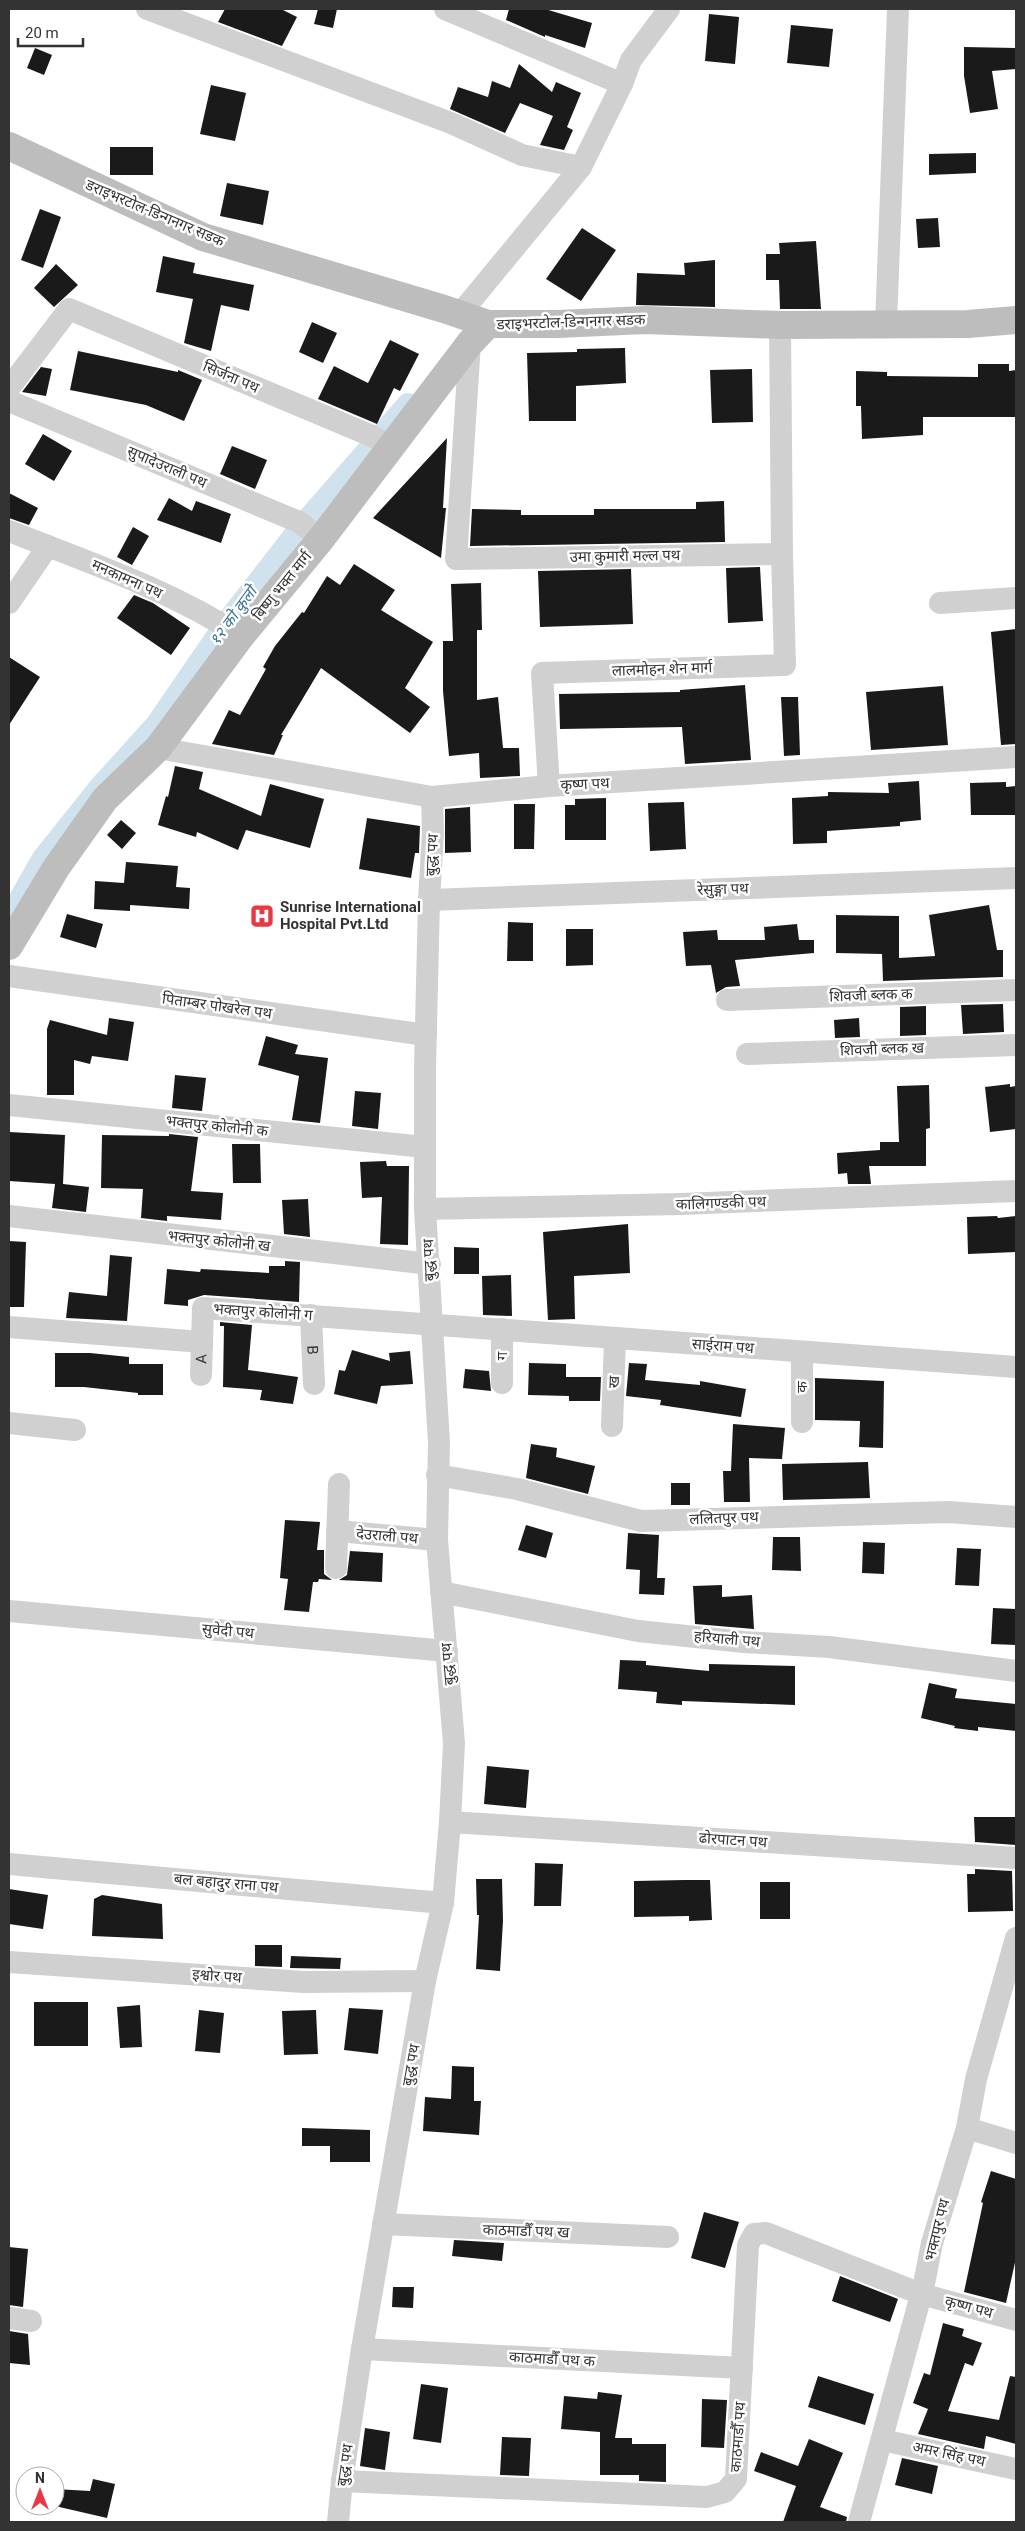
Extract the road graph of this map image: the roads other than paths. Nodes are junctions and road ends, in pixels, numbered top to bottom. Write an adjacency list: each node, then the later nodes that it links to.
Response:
1 (146, 9): 7 (street)
2 (444, 9): 5 (street)
3 (669, 9): 5 (street)
4 (898, 9): 10 (street)
5 (622, 84): 7 (street)
6 (9, 146): 8 (street, डराइभरटोल-डिन्गनगर सडक)
7 (581, 167): 8 (street)
8 (460, 314): 12 (street, डराइभरटोल-डिन्गनगर सडक)
9 (1016, 320): 10 (street, डराइभरटोल-डिन्गनगर सडक)
10 (886, 324): 11 (street, डराइभरटोल-डिन्गनगर सडक)
11 (780, 325): 12 (street, डराइभरटोल-डिन्गनगर सडक); 19 (street)
12 (479, 334): 15 (street, बिष्णु भक्त मार्ग); 19 (street, उमा कुमारी मल्ल पथ)
13 (9, 388): 15 (street, सिर्जना पथ)
14 (9, 400): 17 (street, सुपादेउराली पथ)
15 (382, 442): 17 (street, बिष्णु भक्त मार्ग)
16 (9, 531): 18 (street, मनकामना पथ)
17 (321, 539): 23 (street, बिष्णु भक्त मार्ग)
18 (48, 546): 21 (street); 23 (street, मनकामना पथ)
19 (782, 554): 26 (street, लालमोहन शेन मार्ग)
20 (1016, 598): 22 (street)
21 (9, 603)
22 (940, 603)
23 (231, 630): 24 (street, बिष्णु भक्त मार्ग)
24 (158, 748): 27 (street, कृष्ण पथ); 30 (street, बिष्णु भक्त मार्ग)
25 (1016, 757): 26 (street, कृष्ण पथ)
26 (549, 786): 27 (street, कृष्ण पथ)
27 (432, 797): 29 (street, बुद्ध पथ)
28 (1016, 878): 29 (street, रेसुङ्गा पथ)
29 (429, 900): 34 (street, बुद्ध पथ)
30 (9, 946)
31 (9, 976): 34 (street, पिताम्बर पोखरेल पथ)
32 (1016, 990): 33 (street, शिवजी ब्लक क)
33 (727, 1000)
34 (426, 1035): 38 (street, बुद्ध पथ)
35 (1016, 1045): 36 (street, शिवजी ब्लक ख)
36 (747, 1054)
37 (9, 1105): 38 (street, भक्तपुर कोलोनी क)
38 (425, 1147): 40 (street, बुद्ध पथ)
39 (1016, 1191): 40 (street, कालिगण्डकी पथ)
40 (425, 1209): 42 (street, बुद्ध पथ)
41 (9, 1216): 42 (street, भक्तपुर कोलोनी ख)
42 (430, 1264): 44 (street, बुद्ध पथ)
43 (311, 1315): 44 (street, भक्तपुर कोलोनी ग); 48 (street, भक्तपुर कोलोनी ग); 53 (street, B)
44 (430, 1324): 46 (street, साईराम पथ); 58 (street, बुद्ध पथ)
45 (9, 1327): 48 (street)
46 (502, 1329): 47 (street, साईराम पथ); 52 (street, ग)
47 (615, 1338): 49 (street, साईराम पथ); 56 (street, ख)
48 (202, 1342): 51 (street, A)
49 (802, 1352): 50 (street, साईराम पथ); 54 (street, क)
50 (1016, 1367)
51 (201, 1375)
52 (502, 1383)
53 (314, 1384)
54 (802, 1422)
55 (9, 1423): 57 (street)
56 (612, 1426)
57 (75, 1430)
58 (437, 1475): 60 (street, ललितपुर पथ); 62 (street, बुद्ध पथ)
59 (339, 1484): 61 (street, देउराली पथ)
60 (1016, 1517)
61 (337, 1532): 62 (street, देउराली पथ); 63 (street, देउराली पथ)
62 (437, 1540): 64 (street, बुद्ध पथ)
63 (336, 1568)
64 (440, 1592): 66 (street, बुद्ध पथ); 67 (street, हरियाली पथ)
65 (9, 1611): 66 (street, सुवेदी पथ)
66 (447, 1651): 68 (street, बुद्ध पथ)
67 (1016, 1671)
68 (450, 1822): 69 (street, ढोरपाटन पथ); 71 (street, बुद्ध पथ)
69 (1016, 1858)
70 (9, 1864): 71 (street, बल बहादुर राना पथ)
71 (443, 1903): 74 (street, बुद्ध पथ)
72 (1016, 1938): 75 (street, भक्तपुर पथ)
73 (9, 1962): 74 (street, इश्वोर पथ)
74 (425, 1981): 77 (street, बुद्ध पथ)
75 (967, 2128): 76 (street); 79 (street, भक्तपुर पथ)
76 (1016, 2143)
77 (383, 2224): 78 (street, काठमाडौँ पथ ख); 83 (street, बुद्ध पथ)
78 (668, 2237)
79 (922, 2294): 81 (street, कृष्ण पथ); 84 (street, काठमाडौँ पथ); 85 (street, भक्तपुर पथ)
80 (9, 2318): 82 (street)
81 (1016, 2320)
82 (31, 2321)
83 (362, 2349): 84 (street, काठमाडौँ पथ क); 87 (street, बुद्ध पथ)
84 (742, 2368): 87 (street, काठमाडौँ पथ)
85 (882, 2440): 86 (street, अमर सिंह पथ); 89 (street, भक्तपुर पथ)
86 (1016, 2469)
87 (342, 2481): 88 (street, बुद्ध पथ)
88 (338, 2522)
89 (859, 2522)

